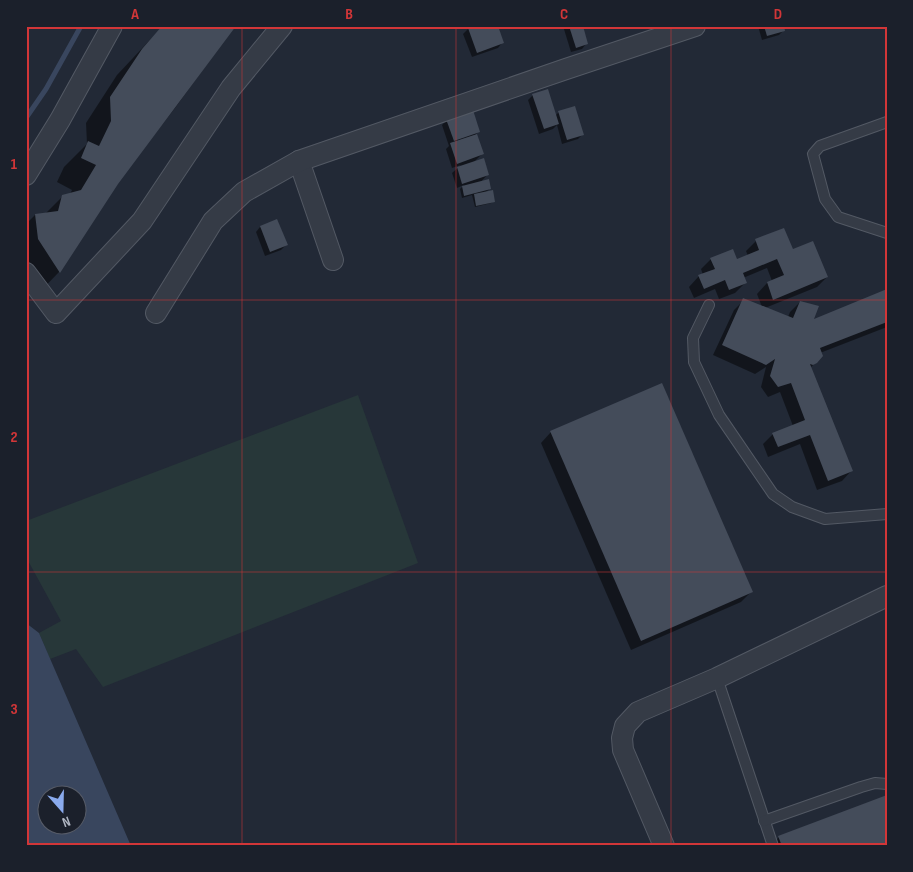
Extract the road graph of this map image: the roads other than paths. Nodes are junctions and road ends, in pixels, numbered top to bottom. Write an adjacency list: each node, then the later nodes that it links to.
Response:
1 (112, 26): 6 (street)
2 (282, 26): 9 (street)
3 (695, 26): 5 (street)
4 (887, 122): 7 (lane)
5 (299, 161): 8 (street); 11 (street)
6 (26, 175)
7 (887, 233)
8 (333, 260)
9 (26, 272)
10 (709, 305): 12 (lane)
11 (156, 313)
12 (887, 514)
13 (887, 596): 14 (street)
14 (717, 678): 16 (lane); 17 (street)
15 (887, 784): 16 (lane)
16 (764, 822): 18 (lane)
17 (664, 846)
18 (773, 846)

